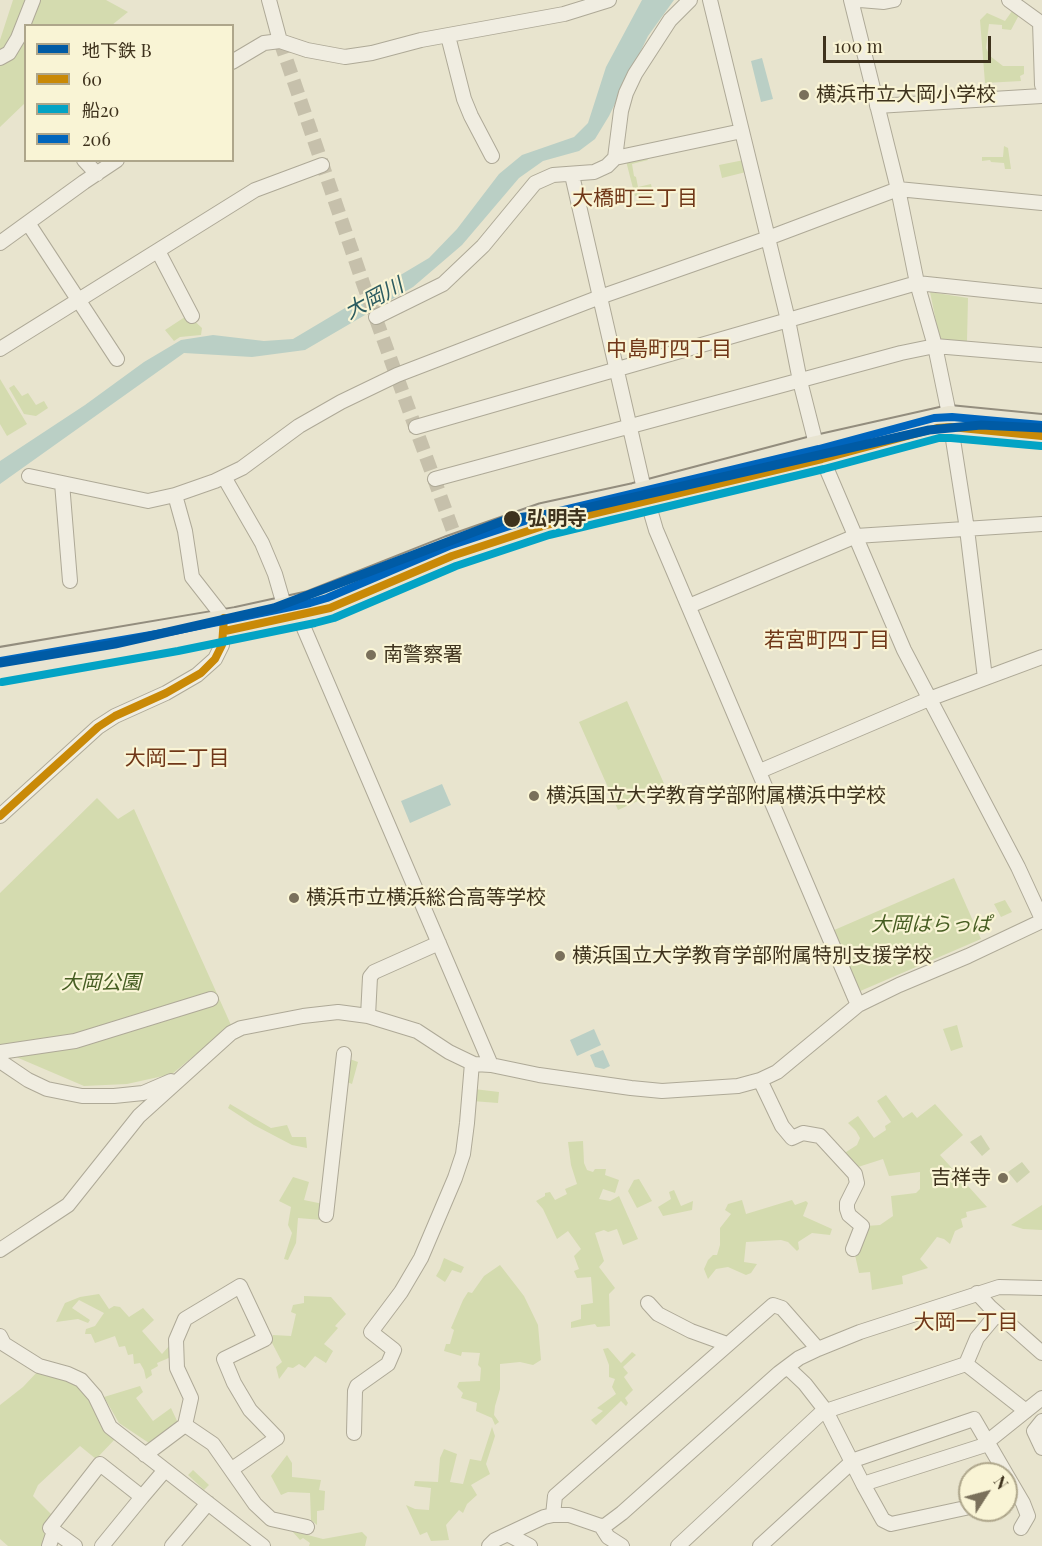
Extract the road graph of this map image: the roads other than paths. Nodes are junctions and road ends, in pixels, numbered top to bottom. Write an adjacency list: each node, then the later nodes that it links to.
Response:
1 (33, 0): 13 (street)
2 (269, 0): 12 (street)
3 (609, 0): 11 (street)
4 (690, 0): 20 (street)
5 (710, 0): 18 (street)
6 (851, 0): 17 (street)
7 (860, 0): 8 (street)
8 (894, 0)
9 (1009, 0): 10 (street)
10 (1041, 23): 15 (street)
11 (448, 36): 12 (street); 19 (street)
12 (280, 41): 14 (street)
13 (0, 58)
14 (234, 61)
15 (1042, 85)
16 (1042, 96): 17 (street)
17 (878, 106): 26 (street)
18 (742, 131): 20 (street); 29 (street)
19 (492, 156)
20 (615, 158): 25 (street)
21 (86, 162): 24 (street)
22 (114, 162): 24 (street)
23 (322, 165): 31 (street)
24 (97, 174): 28 (street)
25 (572, 175): 34 (street); 37 (street)
26 (898, 189): 27 (street); 29 (street); 32 (street)
27 (1042, 203)
28 (28, 223): 30 (street); 35 (street)
29 (768, 238): 34 (street); 38 (street)
30 (0, 243)
31 (158, 250): 35 (street); 36 (street)
32 (917, 283): 33 (street); 38 (street); 39 (street)
33 (1042, 296)
34 (600, 297): 43 (street); 52 (street)
35 (78, 300): 40 (street); 42 (street)
36 (192, 316)
37 (376, 317)
38 (789, 320): 43 (street); 44 (street)
39 (935, 346): 41 (street); 44 (street); 45 (street)
40 (0, 348)
41 (1042, 355)
42 (117, 360)
43 (618, 369): 47 (street); 48 (street)
44 (800, 381): 47 (street); 50 (street)
45 (950, 421): 46 (main road); 49 (main road); 50 (main road); 58 (street)
46 (1042, 423)
47 (631, 426): 53 (street); 55 (street)
48 (416, 427)
49 (1042, 436)
50 (819, 451): 55 (main road); 59 (street)
51 (29, 476): 54 (street)
52 (224, 477): 56 (street); 62 (street)
53 (435, 479)
54 (62, 483): 56 (street); 60 (street)
55 (646, 494): 61 (street); 62 (main road)
56 (175, 495): 63 (street)
57 (1042, 524): 58 (street)
58 (967, 529): 59 (street); 67 (street)
59 (856, 536): 61 (street); 68 (street)
60 (70, 580)
61 (689, 606): 69 (street)
62 (291, 609): 63 (main road); 72 (street)
63 (224, 624): 64 (main road); 66 (main road); 70 (street)
64 (0, 656)
65 (1042, 657): 67 (street)
66 (0, 672)
67 (985, 678): 68 (street)
68 (929, 699): 69 (street); 71 (street)
69 (760, 771): 74 (street)
70 (0, 816)
71 (1042, 920): 74 (street)
72 (439, 943): 75 (street); 80 (street)
73 (211, 999): 76 (street)
74 (858, 1005): 82 (street)
75 (368, 1016): 79 (street); 81 (street)
76 (0, 1052)
77 (344, 1054): 83 (street)
78 (0, 1061): 81 (street)
79 (472, 1063): 80 (street); 101 (street)
80 (491, 1065): 82 (street)
81 (179, 1078): 85 (street)
82 (760, 1080): 84 (street)
83 (326, 1215)
84 (853, 1249)
85 (0, 1250)
86 (1042, 1288): 87 (street)
87 (977, 1293): 89 (street); 92 (street)
88 (648, 1303): 91 (street)
89 (997, 1314): 93 (street); 94 (street)
90 (0, 1336): 104 (street)
91 (727, 1344): 92 (street); 114 (street)
92 (818, 1349): 95 (street)
93 (1042, 1352)
94 (966, 1364): 97 (street); 98 (street)
95 (787, 1367): 97 (street); 115 (street)
96 (1042, 1398): 98 (street)
97 (826, 1411): 105 (street); 128 (street)
98 (1026, 1411): 102 (street)
99 (1042, 1421): 103 (street)
100 (185, 1425): 104 (street); 107 (street); 107 (street)
101 (354, 1433)
102 (987, 1443): 105 (street); 106 (street); 109 (street)
103 (1042, 1448)
104 (145, 1455): 108 (street)
105 (852, 1461): 109 (street); 129 (street)
106 (999, 1462)
107 (232, 1469): 116 (street)
108 (165, 1470): 110 (street); 111 (street)
109 (863, 1484): 113 (street)
110 (142, 1497): 118 (street); 122 (street)
111 (208, 1503): 123 (street); 124 (street)
112 (1018, 1504): 117 (street)
113 (958, 1510)
114 (553, 1515): 115 (street); 119 (street)
115 (601, 1526): 127 (street)
116 (307, 1527)
117 (1021, 1528)
118 (54, 1531): 120 (street); 121 (street)
119 (509, 1535): 125 (street); 126 (street)
120 (49, 1546)
121 (75, 1546)
122 (102, 1546)
123 (172, 1546)
124 (263, 1546)
125 (489, 1546)
126 (530, 1546)
127 (622, 1546)
128 (678, 1546)
129 (760, 1546)

